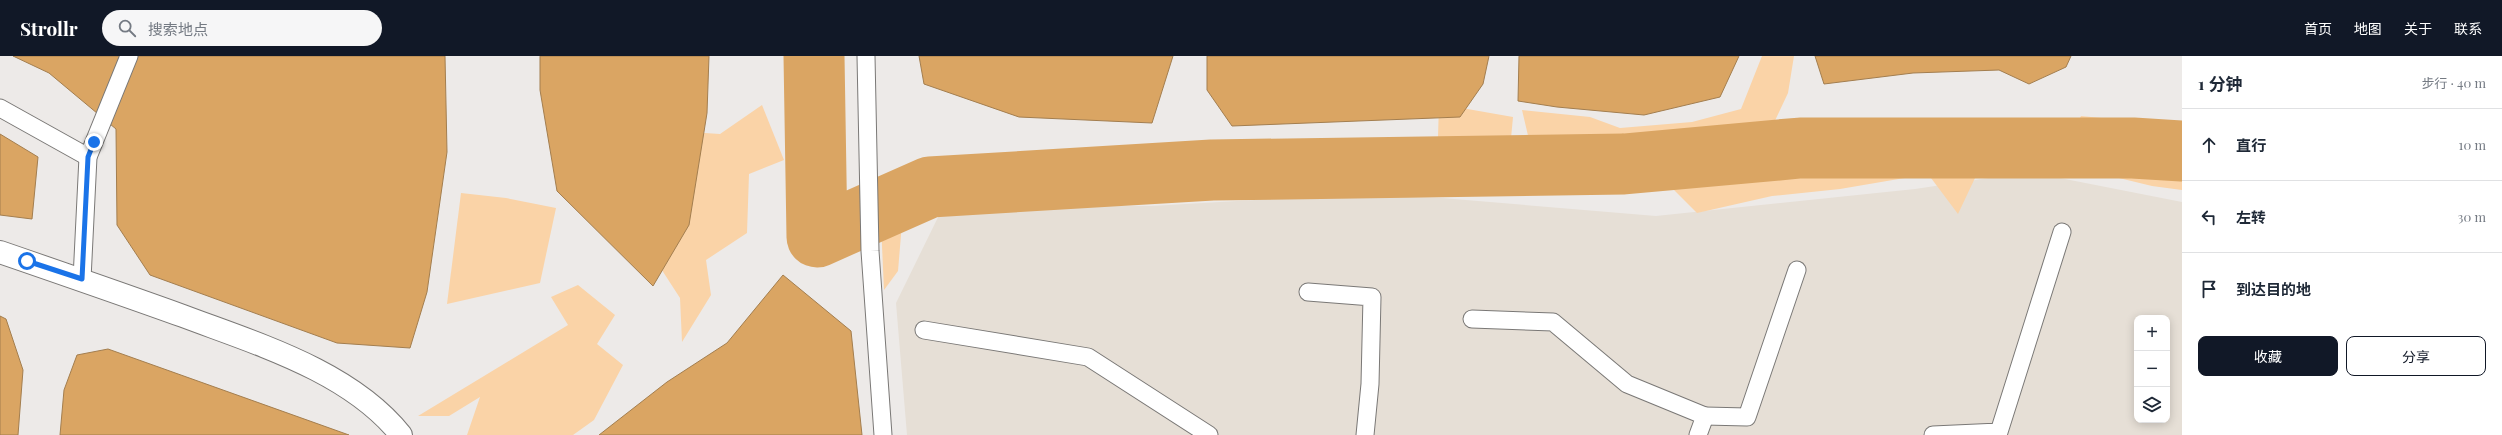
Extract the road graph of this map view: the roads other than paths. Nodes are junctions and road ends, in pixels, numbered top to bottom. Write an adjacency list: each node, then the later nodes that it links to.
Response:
1 (129, 56): 4 (lane)
2 (866, 56): 14 (lane)
3 (0, 108): 4 (lane)
4 (88, 157): 8 (lane)
5 (2062, 232): 18 (lane)
6 (0, 252): 8 (street)
7 (1797, 270): 12 (lane)
8 (82, 279): 13 (street)
9 (1308, 292): 16 (lane)
10 (1472, 320): 12 (lane)
11 (924, 330): 15 (lane)
12 (1705, 416): 17 (lane)
13 (401, 435)
14 (883, 435)
15 (1209, 435)
16 (1364, 435)
17 (1698, 435)
18 (1933, 435)

